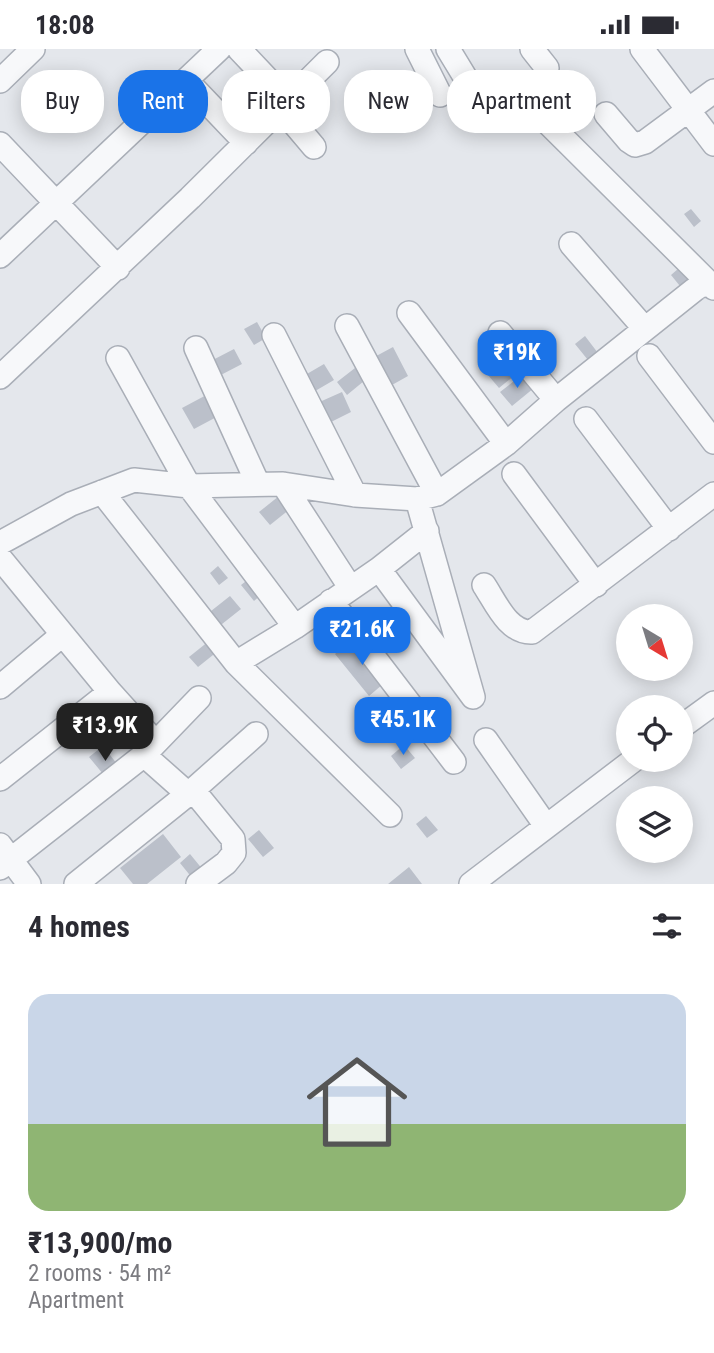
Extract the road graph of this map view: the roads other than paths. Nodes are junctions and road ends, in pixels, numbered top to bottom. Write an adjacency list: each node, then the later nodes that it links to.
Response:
1 (33, 49): 14 (street)
2 (219, 49): 10 (street)
3 (239, 49): 11 (street)
4 (417, 49): 16 (street)
5 (447, 49): 13 (street)
6 (532, 49): 9 (street)
7 (642, 49): 18 (street)
8 (327, 62): 12 (street)
9 (547, 68)
10 (197, 70)
11 (256, 70)
12 (319, 70)
13 (460, 70)
14 (0, 81)
15 (714, 90): 18 (street)
16 (440, 95)
17 (208, 103): 24 (street)
18 (688, 110): 19 (street); 26 (street)
19 (606, 114)
20 (131, 133): 28 (street)
21 (256, 133): 24 (street)
22 (304, 133): 27 (street)
23 (558, 133): 32 (street)
24 (246, 143): 31 (street)
25 (0, 144): 28 (street)
26 (714, 144)
27 (314, 147)
28 (57, 205): 30 (street); 31 (street)
29 (570, 244): 35 (street)
30 (0, 257)
31 (118, 268): 41 (street)
32 (713, 286): 35 (street)
33 (410, 313): 45 (street)
34 (347, 326): 53 (street)
35 (645, 329): 42 (street)
36 (500, 333): 42 (street)
37 (274, 335): 52 (street)
38 (196, 348): 47 (street)
39 (649, 356): 44 (street)
40 (118, 358): 49 (street)
41 (0, 377)
42 (556, 400): 45 (street)
43 (586, 419): 54 (street)
44 (714, 442)
45 (506, 444): 53 (street)
46 (514, 474): 60 (street)
47 (258, 484): 48 (street); 49 (street)
48 (283, 484): 52 (street); 61 (street)
49 (189, 486): 50 (street); 63 (street)
50 (102, 492): 56 (street); 65 (street)
51 (714, 494): 54 (street)
52 (355, 495): 53 (street)
53 (427, 496): 55 (street)
54 (669, 529): 60 (street)
55 (428, 531): 58 (street); 58 (street)
56 (0, 543)
57 (0, 558): 64 (street)
58 (379, 569): 61 (street)
59 (484, 585): 60 (street)
60 (596, 585)
61 (349, 587): 62 (street)
62 (331, 601): 63 (street); 74 (street)
63 (295, 627): 65 (street)
64 (62, 635): 66 (street); 67 (street)
65 (236, 663): 78 (street)
66 (0, 687)
67 (110, 692): 73 (street); 76 (street)
68 (199, 698): 73 (street)
69 (714, 703): 70 (street)
70 (693, 718)
71 (256, 734): 77 (street)
72 (485, 740): 79 (street)
73 (150, 748): 77 (street); 80 (street)
74 (454, 762)
75 (617, 772): 79 (street)
76 (0, 779)
77 (191, 792): 82 (street); 83 (street)
78 (390, 815)
79 (547, 826): 84 (street)
80 (4, 857): 81 (street)
81 (29, 884)
82 (76, 884)
83 (198, 884)
84 (471, 884)

